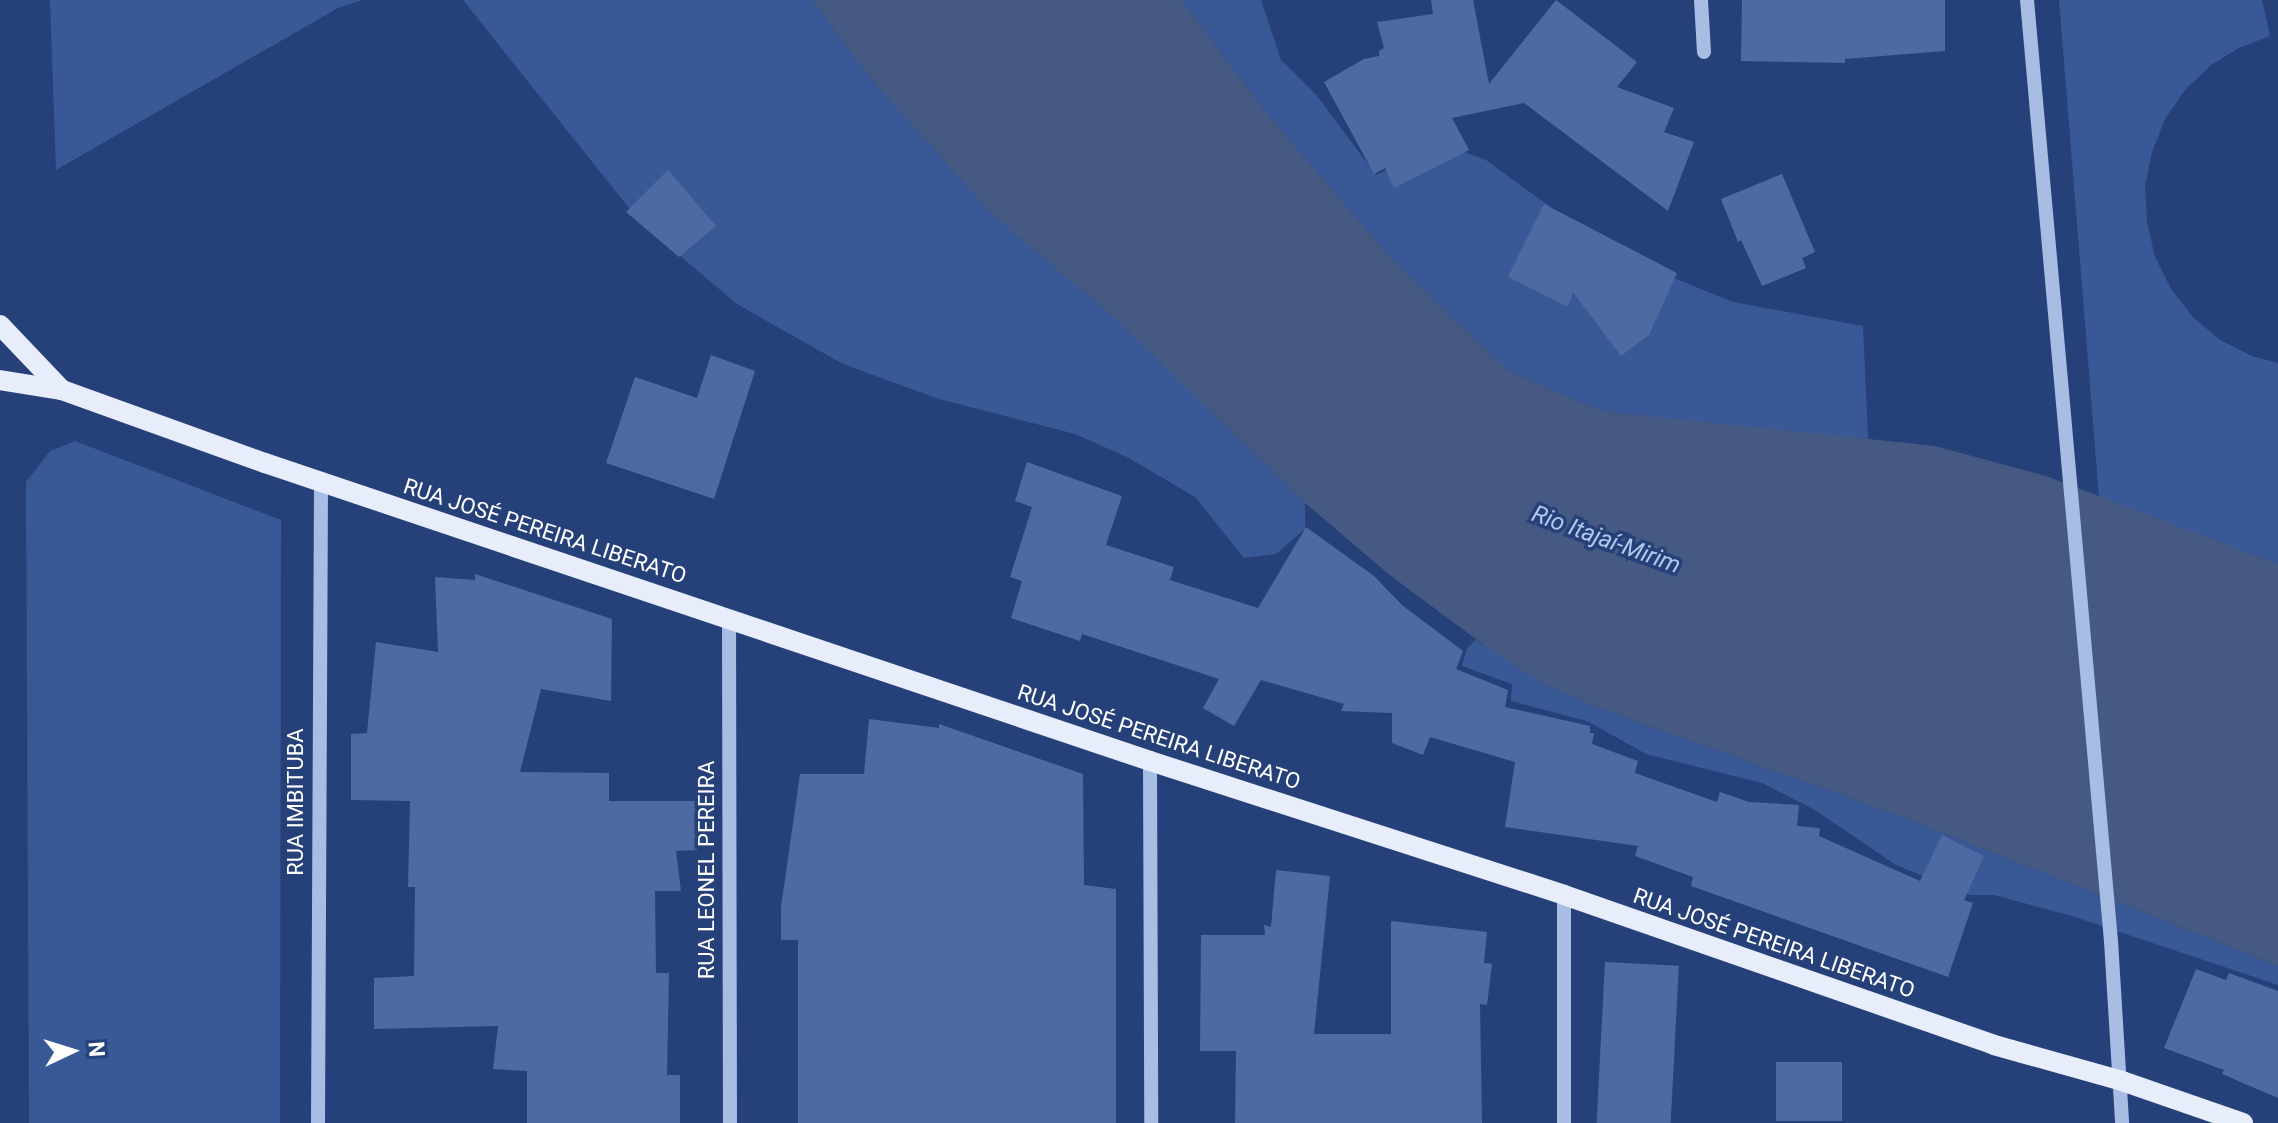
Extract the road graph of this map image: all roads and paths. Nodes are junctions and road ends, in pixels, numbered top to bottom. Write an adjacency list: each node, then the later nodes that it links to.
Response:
1 (1701, 0): 3 (street)
2 (2027, 0): 11 (street)
3 (1704, 52)
4 (0, 325): 6 (main road, RUA JOSÉ PEREIRA LIBERATO)
5 (0, 380): 6 (main road, RUA JOSÉ PEREIRA LIBERATO)
6 (62, 390): 7 (main road, RUA JOSÉ PEREIRA LIBERATO)
7 (321, 482): 8 (main road, RUA JOSÉ PEREIRA LIBERATO); 12 (street, RUA IMBITUBA)
8 (729, 617): 9 (main road, RUA JOSÉ PEREIRA LIBERATO); 13 (street, RUA LEONEL PEREIRA)
9 (1150, 761): 10 (main road, RUA JOSÉ PEREIRA LIBERATO); 14 (street)
10 (1564, 895): 11 (main road, RUA JOSÉ PEREIRA LIBERATO); 15 (street)
11 (2122, 1081): 16 (street); 17 (main road, RUA JOSÉ PEREIRA LIBERATO)
12 (318, 1123)
13 (730, 1123)
14 (1151, 1123)
15 (1564, 1123)
16 (2122, 1123)
17 (2243, 1123)

